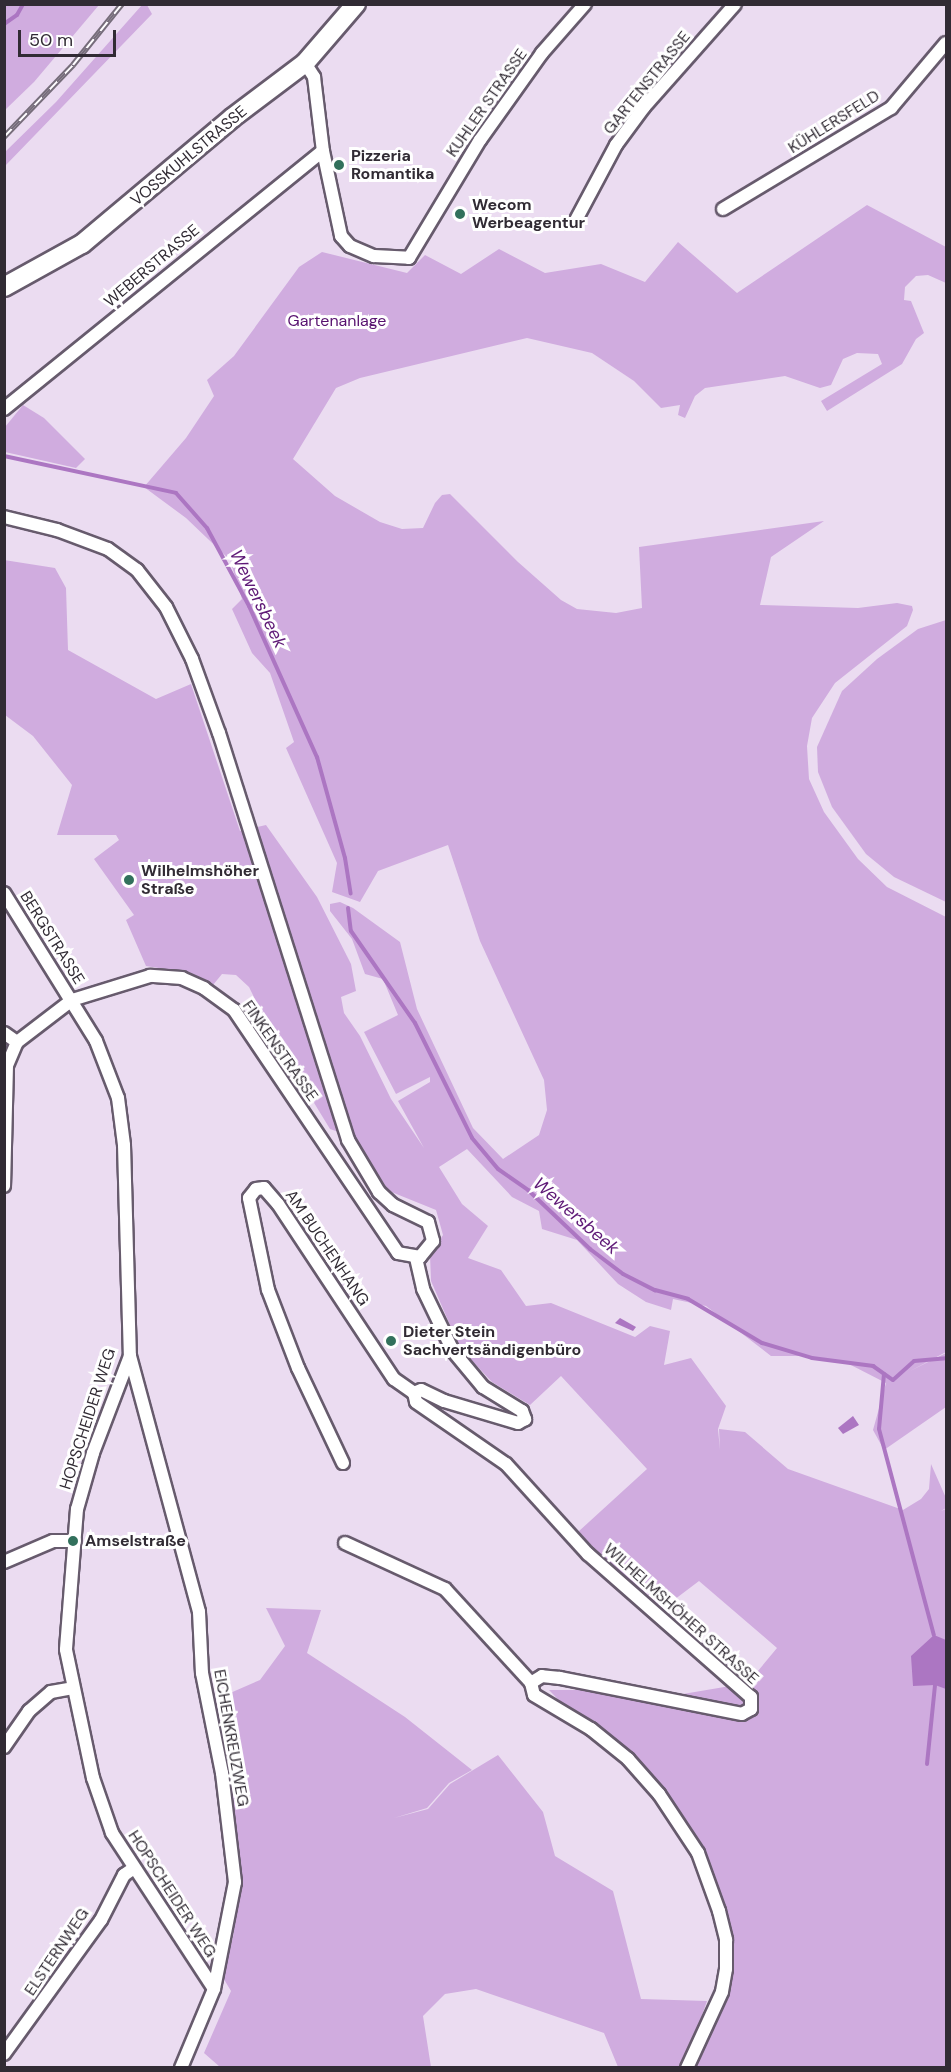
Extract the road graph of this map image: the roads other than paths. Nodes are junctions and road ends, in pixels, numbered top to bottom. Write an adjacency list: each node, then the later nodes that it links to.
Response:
1 (356, 4): 5 (street, VOSSKUHLSTRASSE)
2 (585, 4): 6 (street, KUHLER STRASSE)
3 (735, 4): 8 (street, GARTENSTRASSE)
4 (946, 43): 7 (street, KÜHLERSFELD)
5 (305, 63): 6 (street, KUHLER STRASSE); 9 (street, VOSSKUHLSTRASSE)
6 (323, 151): 10 (street, WEBERSTRASSE)
7 (723, 209)
8 (576, 220)
9 (4, 286)
10 (4, 410)
11 (4, 517): 17 (street)
12 (4, 893): 13 (street, BERGSTRASSE)
13 (72, 1000): 15 (street, FINKENSTRASSE); 17 (street, FINKENSTRASSE); 18 (street, HOPSCHEIDER WEG)
14 (4, 1033): 15 (street)
15 (17, 1042): 16 (street)
16 (4, 1186)
17 (416, 1258): 19 (street)
18 (129, 1356): 21 (street, HOPSCHEIDER WEG); 28 (street, EICHENKREUZWEG)
19 (414, 1393): 20 (street, AM BUCHENHANG); 24 (street, WILHELMSHÖHER STRASSE)
20 (343, 1463)
21 (73, 1541): 23 (street); 25 (street, HOPSCHEIDER WEG)
22 (345, 1543): 24 (street)
23 (4, 1562)
24 (531, 1683): 31 (street)
25 (73, 1688): 26 (street); 27 (street, HOPSCHEIDER WEG)
26 (4, 1747)
27 (134, 1868): 28 (street, HOPSCHEIDER WEG); 29 (street, ELSTERNWEG)
28 (214, 1989): 30 (street)
29 (4, 2054)
30 (181, 2067)
31 (687, 2067)

